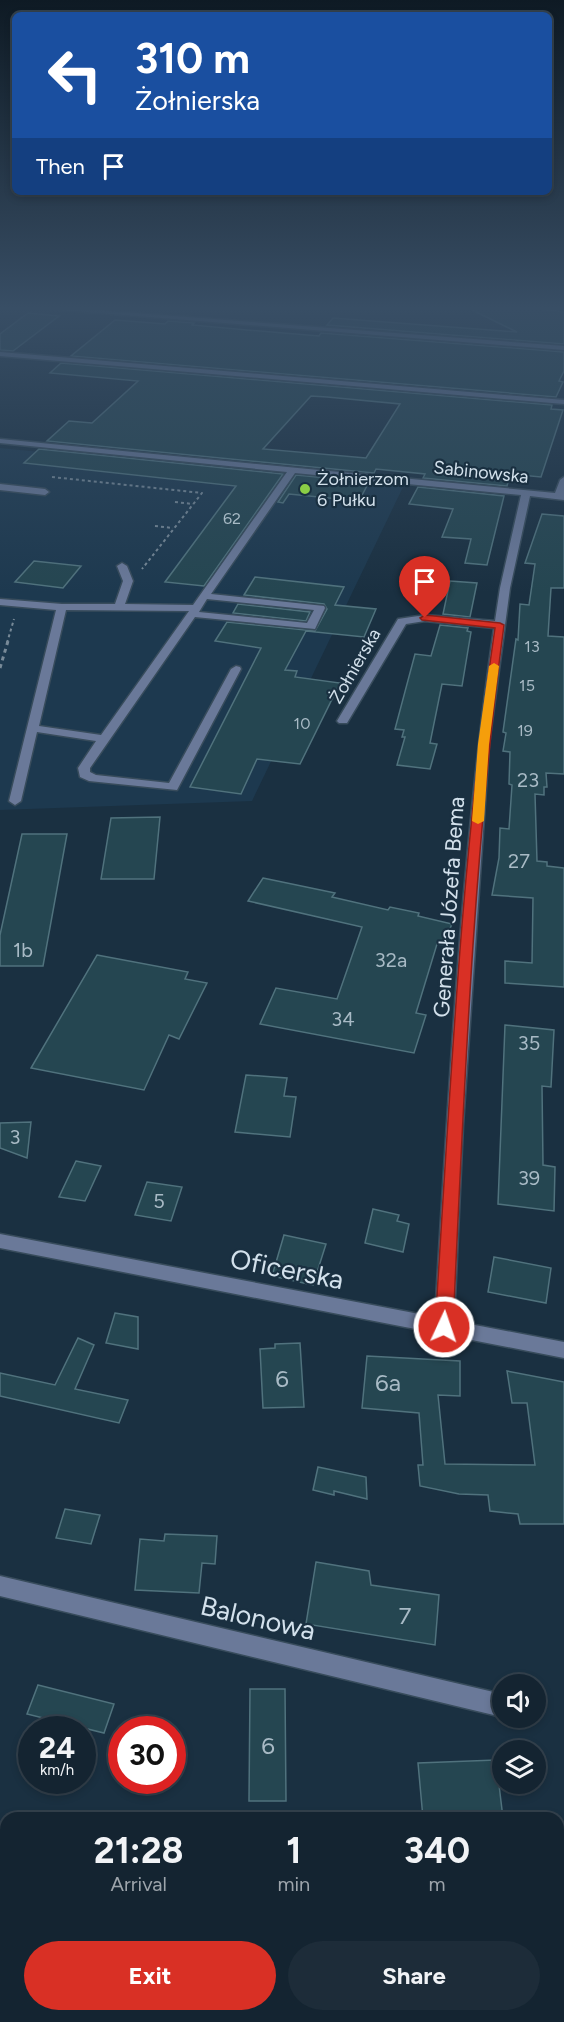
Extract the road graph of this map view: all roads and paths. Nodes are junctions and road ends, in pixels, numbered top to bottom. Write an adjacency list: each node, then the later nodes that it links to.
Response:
1 (0, 441): 2 (street, Sabinowska)
2 (293, 470): 7 (street, Sabinowska); 15 (street)
3 (48, 476): 10 (path)
4 (564, 480): 8 (street)
5 (0, 487): 6 (street)
6 (45, 492)
7 (526, 493): 8 (street, Sabinowska); 21 (street, Generała Józefa Bema)
8 (562, 497)
9 (176, 502): 10 (path)
10 (193, 504): 12 (path)
11 (155, 526): 12 (path)
12 (174, 528): 14 (path)
13 (122, 566): 14 (street)
14 (127, 589): 19 (street)
15 (204, 596): 20 (street); 20 (street)
16 (0, 602): 17 (street)
17 (19, 604): 18 (street); 22 (path)
18 (62, 607): 19 (street); 25 (street)
19 (119, 608): 20 (street)
20 (194, 611): 26 (street)
21 (500, 625): 24 (street, Żołnierska); 29 (street, Generała Józefa Bema)
22 (0, 668)
23 (236, 669): 26 (street)
24 (343, 720)
25 (32, 728): 26 (street); 27 (street)
26 (104, 740)
27 (15, 801)
28 (0, 1241): 29 (street, Oficerska)
29 (444, 1327): 30 (street, Oficerska)
30 (564, 1350)
31 (0, 1586): 32 (street, Balonowa)
32 (492, 1704)

